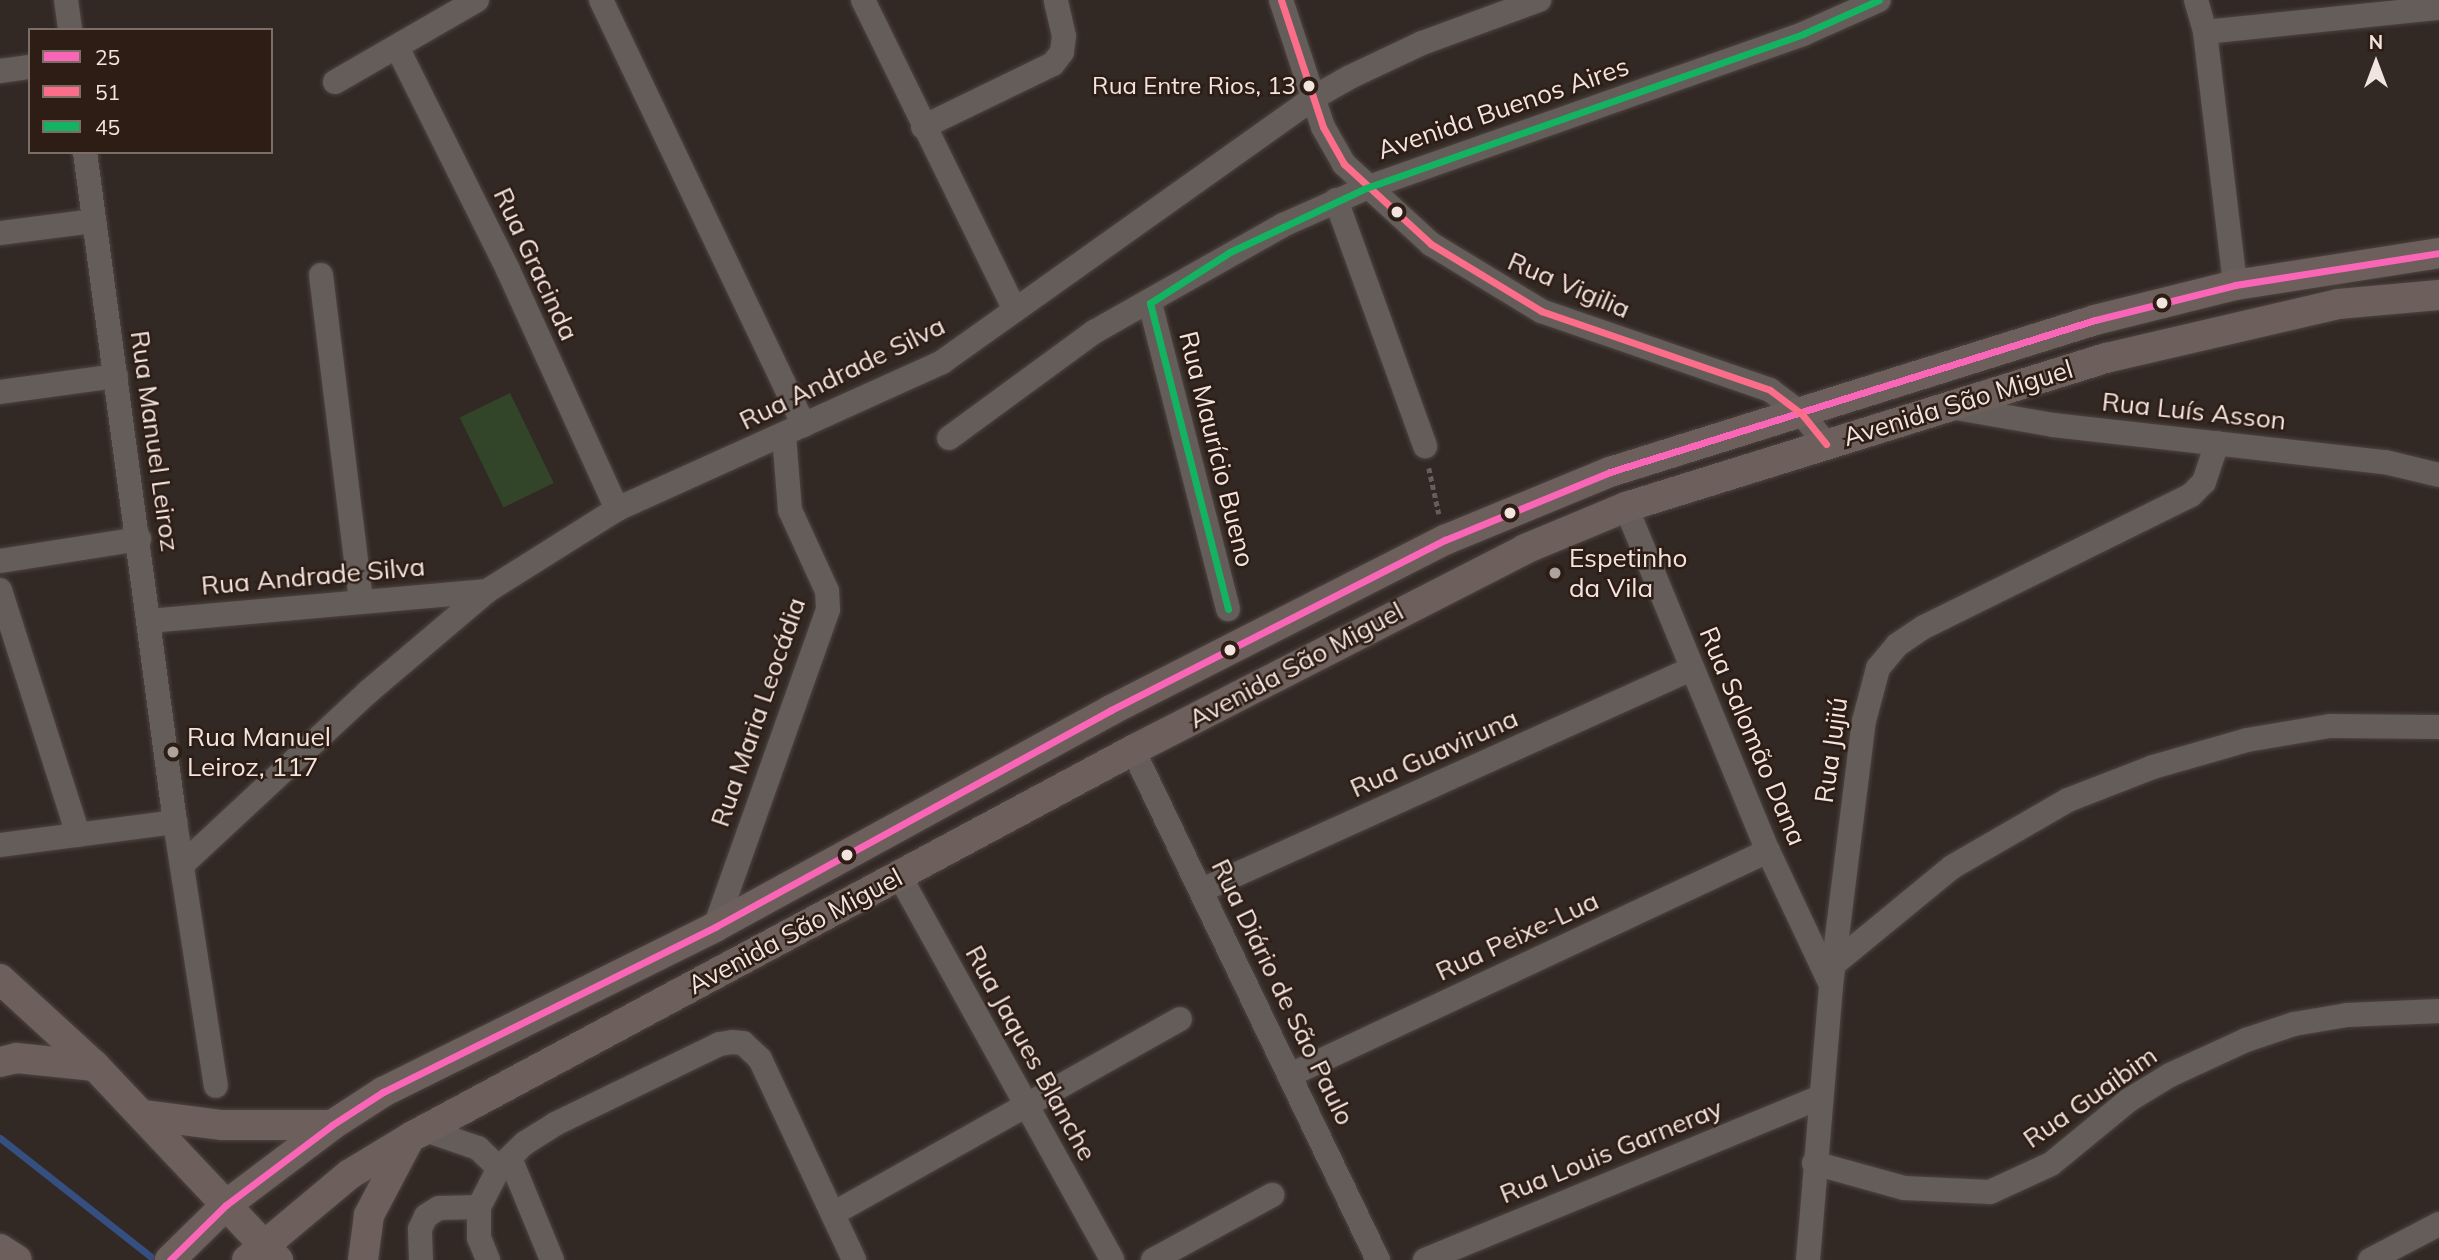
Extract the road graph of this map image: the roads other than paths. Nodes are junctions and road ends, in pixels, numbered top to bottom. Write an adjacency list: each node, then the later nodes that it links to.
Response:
1 (66, 0): 11 (street)
2 (478, 0): 13 (street)
3 (601, 0): 35 (street)
4 (863, 0): 18 (street)
5 (1056, 0): 18 (street)
6 (1281, 0): 17 (street, Rua Vigilia)
7 (1879, 0): 20 (street, Avenida Buenos Aires)
8 (2196, 0): 12 (street)
9 (1533, 1): 17 (street, Rua Andrade Silva)
10 (2439, 8): 12 (street)
11 (70, 28)
12 (2205, 32): 26 (street)
13 (397, 47): 16 (street); 41 (street, Rua Gracinda)
14 (28, 67): 15 (street)
15 (0, 71)
16 (335, 82)
17 (1313, 98): 20 (street, Rua Vigilia); 29 (street, Rua Andrade Silva)
18 (923, 127): 29 (street)
19 (85, 154): 22 (street, Rua Manuel Leiroz)
20 (1366, 188): 21 (street, Avenida Buenos Aires); 33 (street, Rua Vigilia)
21 (1336, 201): 28 (street, Avenida Buenos Aires); 38 (street)
22 (94, 221): 23 (street); 30 (street, Rua Manuel Leiroz)
23 (0, 233)
24 (2439, 253): 26 (main road, Avenida São Miguel)
25 (321, 275): 46 (street)
26 (2235, 285): 33 (main road, Avenida São Miguel)
27 (2439, 295): 32 (main road, Avenida São Miguel)
28 (1150, 303): 34 (street, Avenida Buenos Aires); 47 (street, Rua Maurício Bueno)
29 (1015, 310): 35 (street, Rua Andrade Silva)
30 (116, 376): 31 (street); 42 (street, Rua Manuel Leiroz)
31 (0, 392)
32 (1942, 406): 36 (street, Rua Luís Asson); 37 (main road, Avenida São Miguel)
33 (1801, 413): 37 (street, Rua Vigilia); 59 (main road, Avenida São Miguel)
34 (949, 438)
35 (791, 439): 41 (street, Rua Andrade Silva); 59 (street, Rua Maria Leocádia)
36 (2217, 443): 39 (street, Rua Luís Asson); 60 (street, Rua Jujiú)
37 (1826, 444): 40 (main road, Avenida São Miguel)
38 (1425, 446)
39 (2439, 475)
40 (1626, 507): 49 (street, Rua Salomão Dana); 51 (main road, Avenida São Miguel)
41 (617, 509): 45 (street, Rua Andrade Silva)
42 (139, 539): 43 (street); 48 (street, Rua Manuel Leiroz)
43 (0, 561)
44 (0, 590): 53 (street)
45 (486, 591): 46 (street, Rua Andrade Silva); 56 (street)
46 (360, 602): 48 (street, Rua Andrade Silva)
47 (1227, 609)
48 (150, 621): 52 (street, Rua Manuel Leiroz)
49 (1691, 669): 55 (street, Rua Salomão Dana); 58 (street, Rua Guaviruna)
50 (2439, 727): 60 (street)
51 (1133, 750): 57 (main road, Avenida São Miguel); 58 (street, Rua Diário de São Paulo)
52 (175, 822): 53 (street); 56 (street, Rua Manuel Leiroz)
53 (78, 835): 54 (street)
54 (4, 846)
55 (1768, 851): 60 (street, Rua Salomão Dana); 66 (street, Rua Peixe-Lua)
56 (184, 863): 67 (street, Rua Manuel Leiroz)
57 (899, 875): 69 (street, Rua Jaques Blanche); 72 (main road, Avenida São Miguel)
58 (1202, 890): 66 (street, Rua Diário de São Paulo)
59 (715, 927): 71 (main road, Avenida São Miguel)
60 (1833, 975): 68 (street, Rua Jujiú)
61 (0, 979): 65 (main road)
62 (2439, 1012): 74 (street, Rua Guaibim)
63 (1180, 1019): 69 (street)
64 (0, 1062): 65 (main road)
65 (95, 1066): 70 (main road)
66 (1290, 1075): 91 (street, Rua Diário de São Paulo)
67 (216, 1086)
68 (1821, 1097): 74 (street, Rua Jujiú); 92 (street, Rua Louis Garneray)
69 (1026, 1105): 77 (street); 89 (street, Rua Jaques Blanche)
70 (143, 1115): 71 (main road); 76 (main road)
71 (331, 1125): 76 (main road, Avenida São Miguel)
72 (418, 1133): 73 (street); 81 (main road, Avenida São Miguel); 84 (main road)
73 (505, 1163): 78 (street); 87 (street); 88 (street)
74 (1814, 1163): 93 (street, Rua Jujiú)
75 (1272, 1195): 90 (street)
76 (226, 1206): 81 (main road); 83 (main road, Avenida São Miguel)
77 (845, 1207)
78 (479, 1208): 85 (street); 86 (street)
79 (2439, 1224): 94 (street)
80 (0, 1249): 82 (main road)
81 (262, 1254)
82 (17, 1260)
83 (170, 1260)
84 (363, 1260)
85 (421, 1260)
86 (488, 1260)
87 (552, 1260)
88 (853, 1260)
89 (1112, 1260)
90 (1153, 1260)
91 (1378, 1260)
92 (1425, 1260)
93 (1808, 1260)
94 (2370, 1260)

